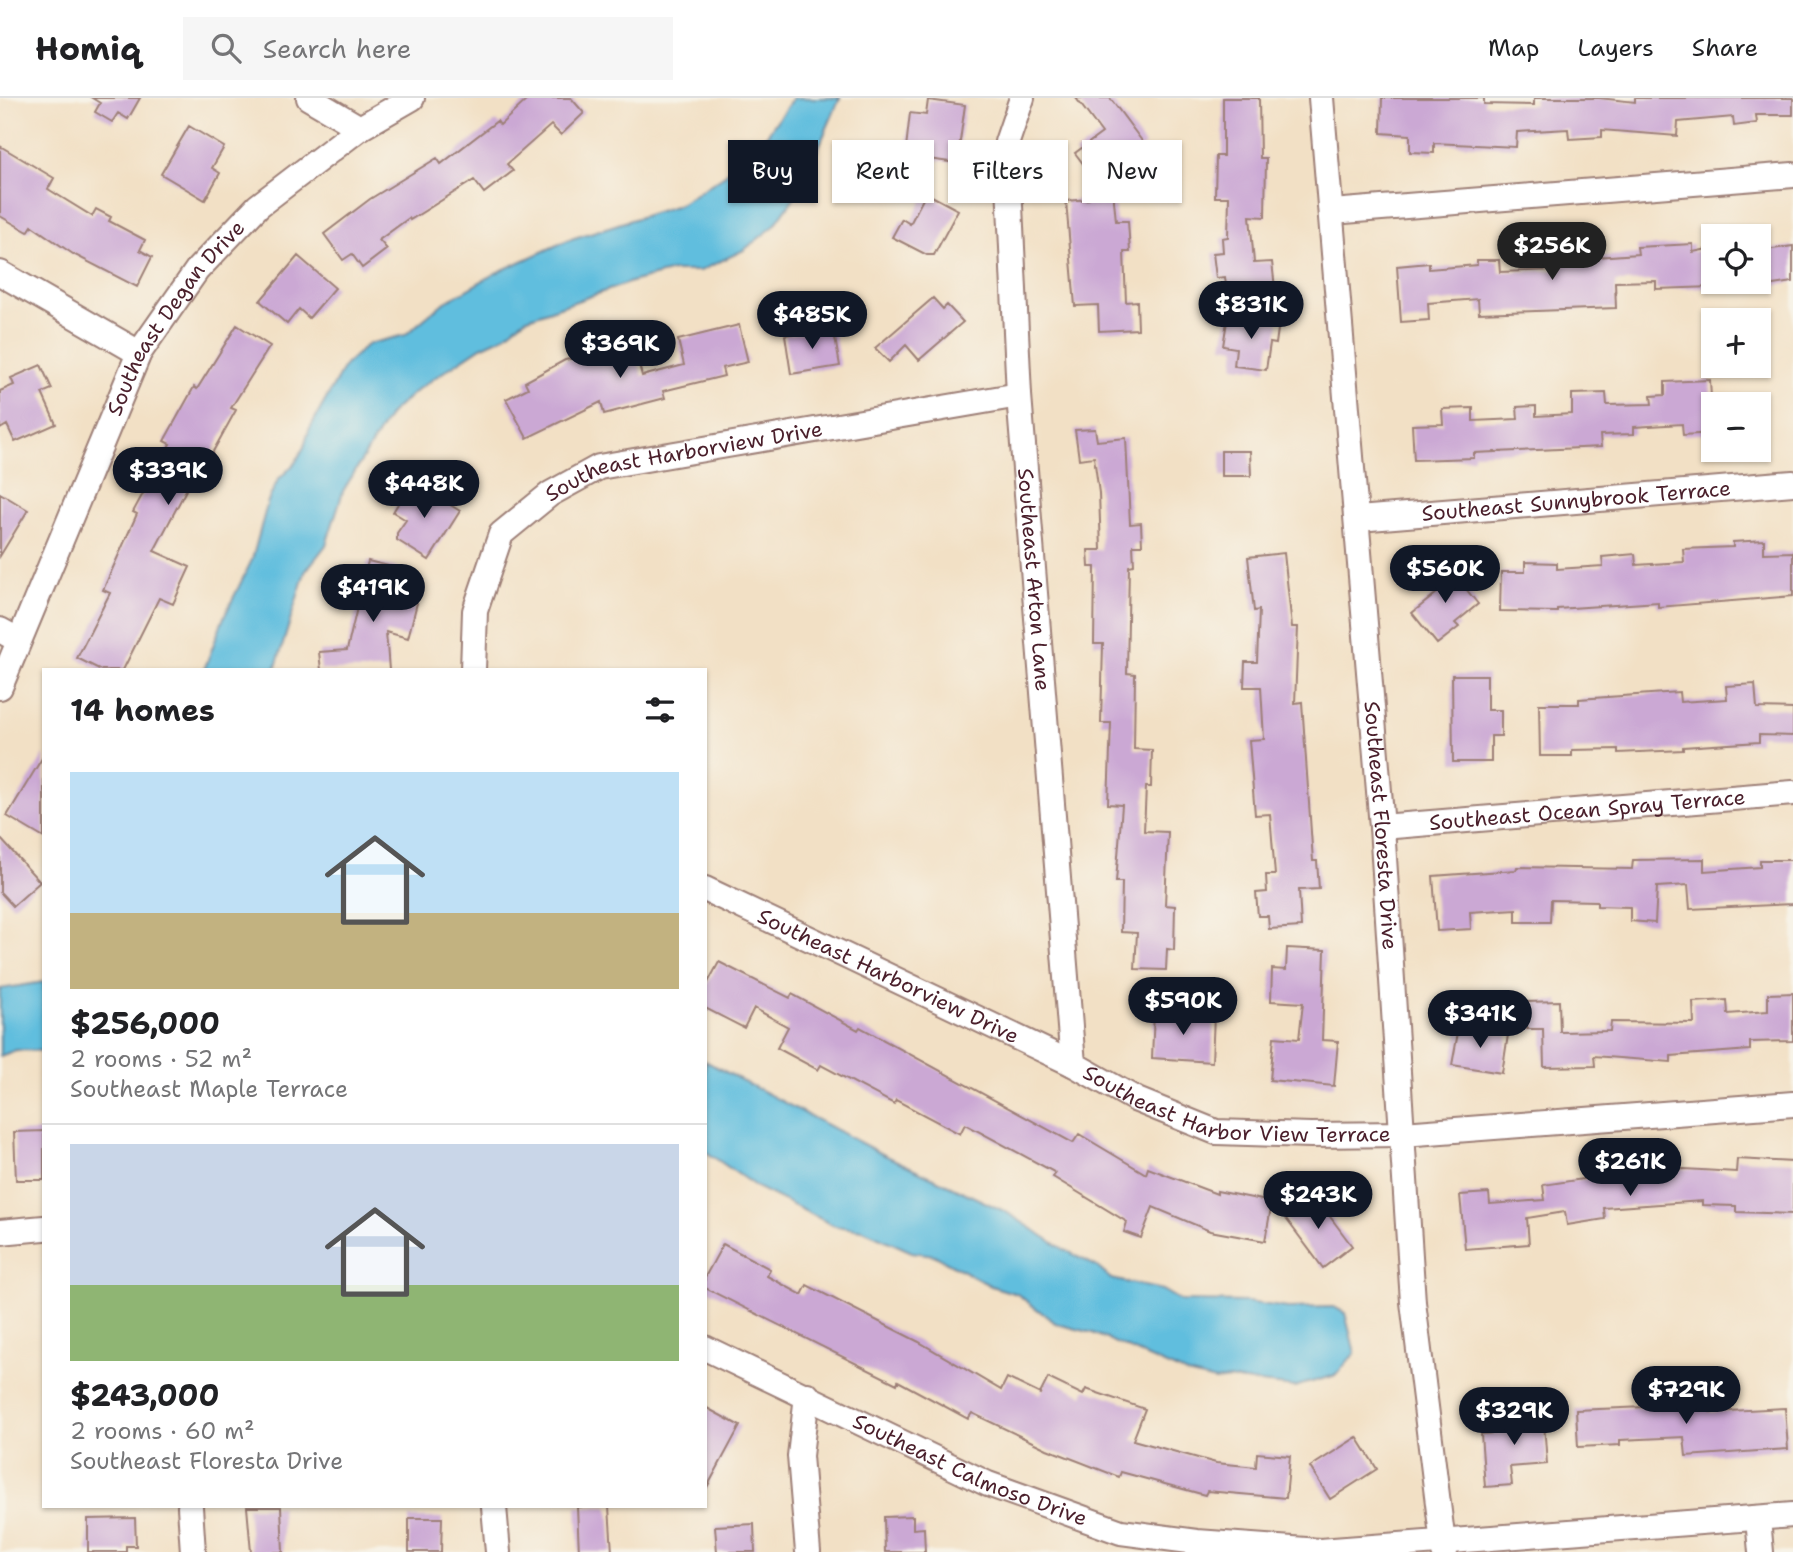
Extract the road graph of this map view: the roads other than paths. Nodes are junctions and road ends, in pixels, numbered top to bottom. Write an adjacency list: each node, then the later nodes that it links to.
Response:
1 (309, 98): 5 (street)
2 (412, 98): 5 (street, Southeast Degan Drive)
3 (1022, 98): 10 (street, Southeast Arton Lane)
4 (1321, 98): 7 (street, Southeast Floresta Drive)
5 (360, 128): 9 (street, Southeast Degan Drive)
6 (1793, 175): 7 (street)
7 (1332, 212): 12 (street, Southeast Floresta Drive)
8 (0, 272): 9 (street)
9 (139, 353): 13 (street, Southeast Degan Drive)
10 (1019, 395): 14 (street, Southeast Harborview Drive); 19 (street, Southeast Arton Lane)
11 (1793, 483): 12 (street, Southeast Sunnybrook Terrace)
12 (1358, 519): 17 (street, Southeast Floresta Drive)
13 (9, 635): 15 (street, Southeast Degan Drive)
14 (473, 668)
15 (0, 687)
16 (1793, 793): 17 (street, Southeast Ocean Spray Terrace)
17 (1382, 827): 21 (street, Southeast Floresta Drive)
18 (707, 890): 19 (street, Southeast Harborview Drive)
19 (1073, 1065): 21 (street, Southeast Harbor View Terrace)
20 (1793, 1104): 21 (street, Southeast Harbor View Terrace)
21 (1404, 1134): 31 (street, Southeast Floresta Drive)
22 (42, 1228): 23 (street)
23 (0, 1232)
24 (707, 1349): 25 (street, Southeast Calmoso Drive)
25 (807, 1395): 30 (street, Southeast Calmoso Drive); 34 (street)
26 (190, 1508): 32 (street)
27 (494, 1508): 33 (street)
28 (1793, 1515): 29 (street, Southeast Calmoso Drive)
29 (1758, 1519): 31 (street, Southeast Calmoso Drive); 35 (street)
30 (1121, 1542): 31 (street, Southeast Calmoso Drive)
31 (1444, 1546)
32 (193, 1552)
33 (498, 1552)
34 (808, 1552)
35 (1761, 1552)

